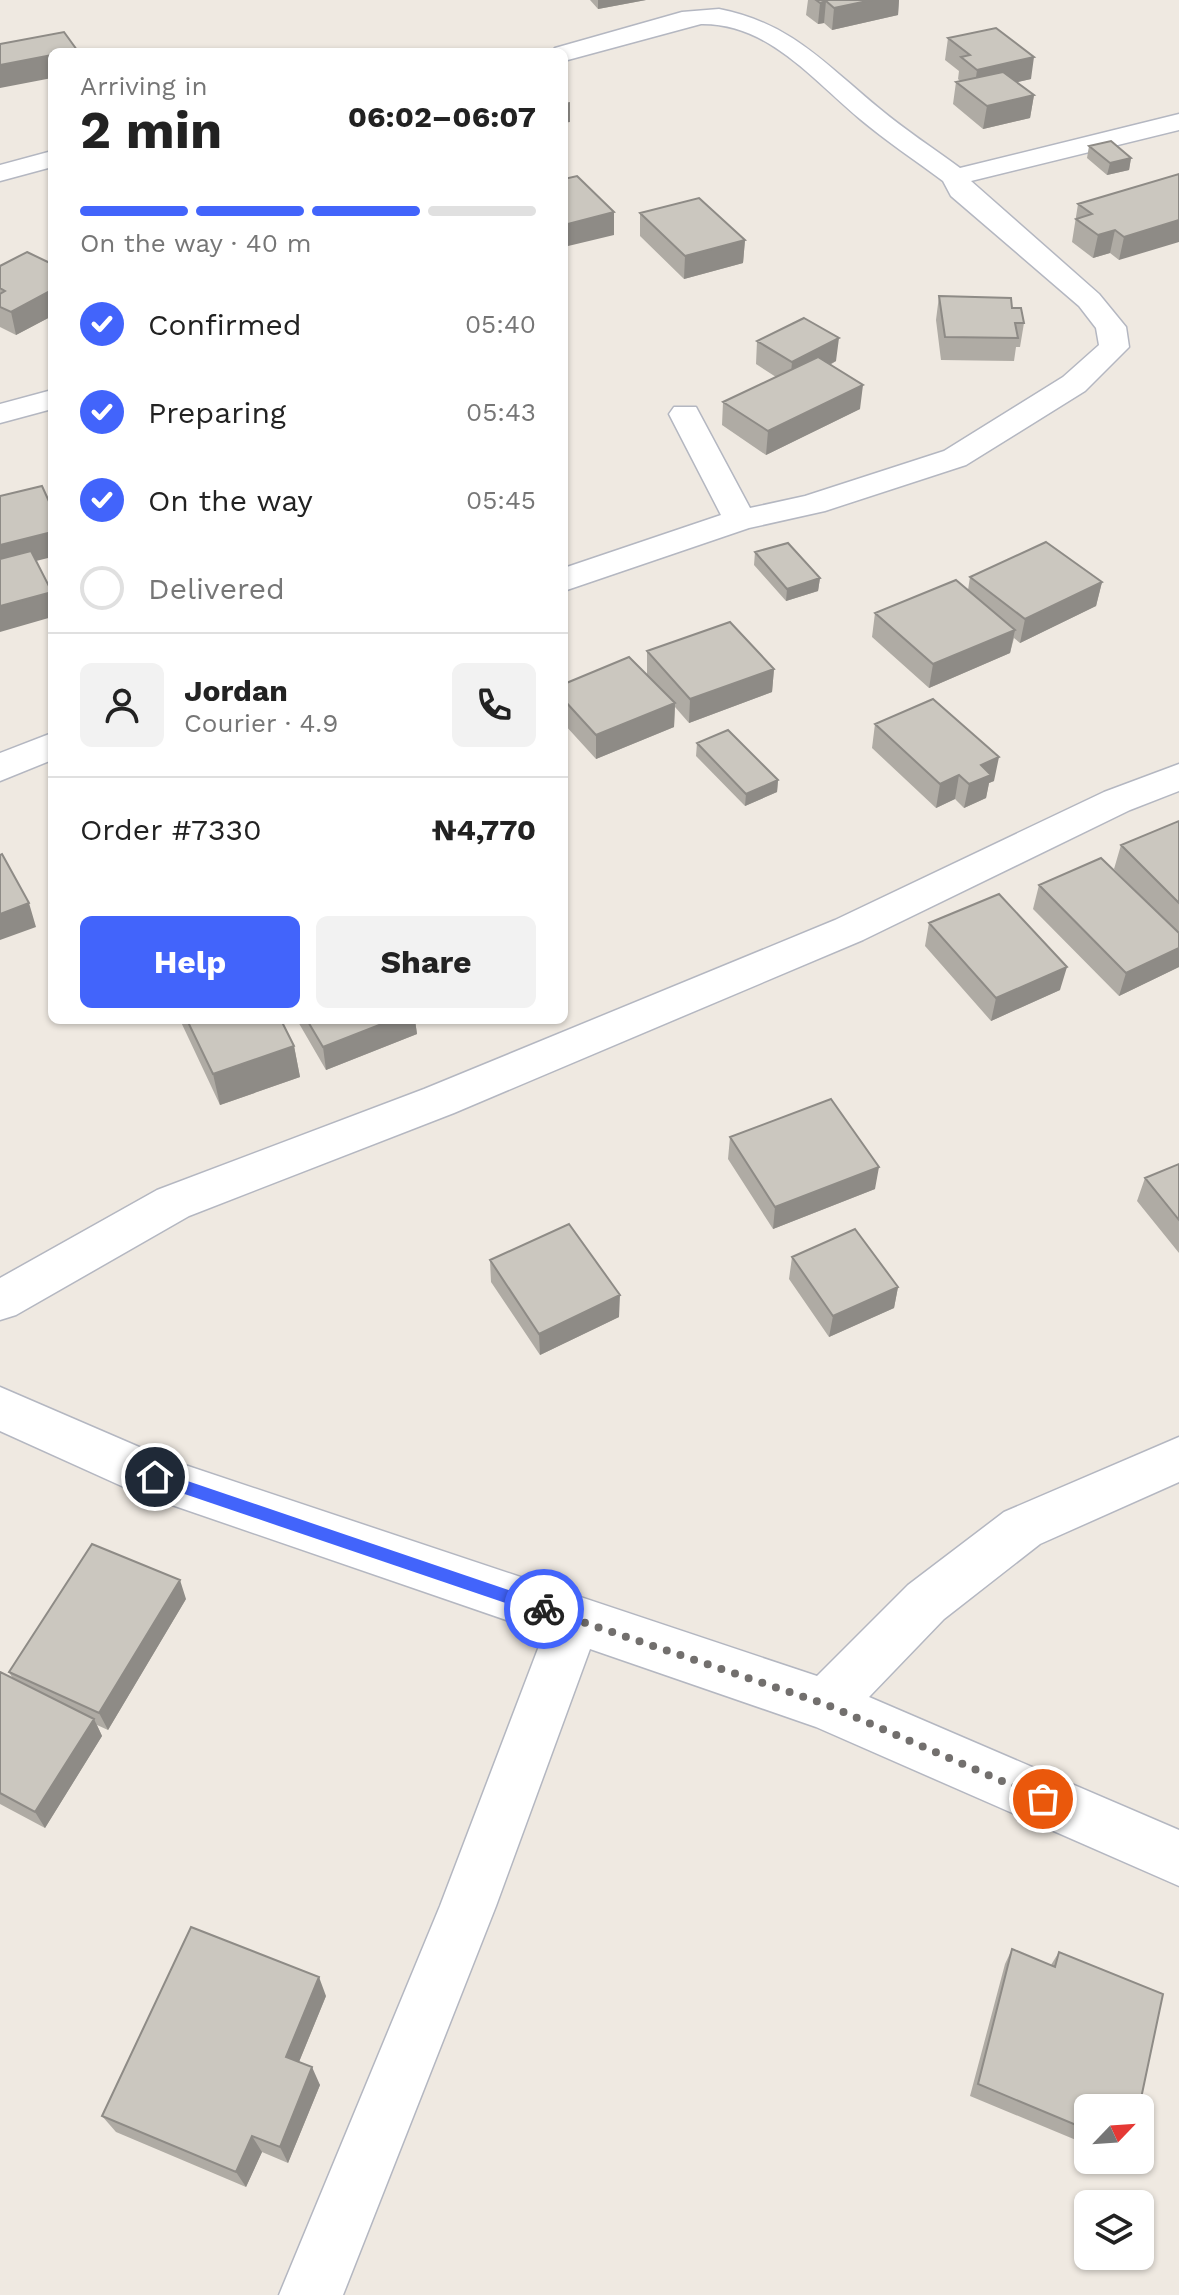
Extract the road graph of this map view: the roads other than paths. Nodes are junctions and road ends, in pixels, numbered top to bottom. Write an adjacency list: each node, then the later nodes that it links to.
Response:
1 (568, 52): 5 (street)
2 (1179, 122): 5 (street)
3 (48, 160): 4 (street)
4 (0, 173)
5 (955, 177): 9 (street)
6 (48, 400): 7 (street)
7 (0, 414)
8 (685, 414): 9 (street)
9 (740, 520): 10 (street)
10 (568, 579)
11 (48, 747): 12 (street)
12 (0, 768)
13 (1179, 777): 14 (street)
14 (0, 1301)
15 (0, 1408): 17 (street)
16 (1179, 1459): 18 (street)
17 (575, 1619): 18 (street); 20 (street)
18 (825, 1704): 19 (street)
19 (1179, 1858)
20 (311, 2295)

